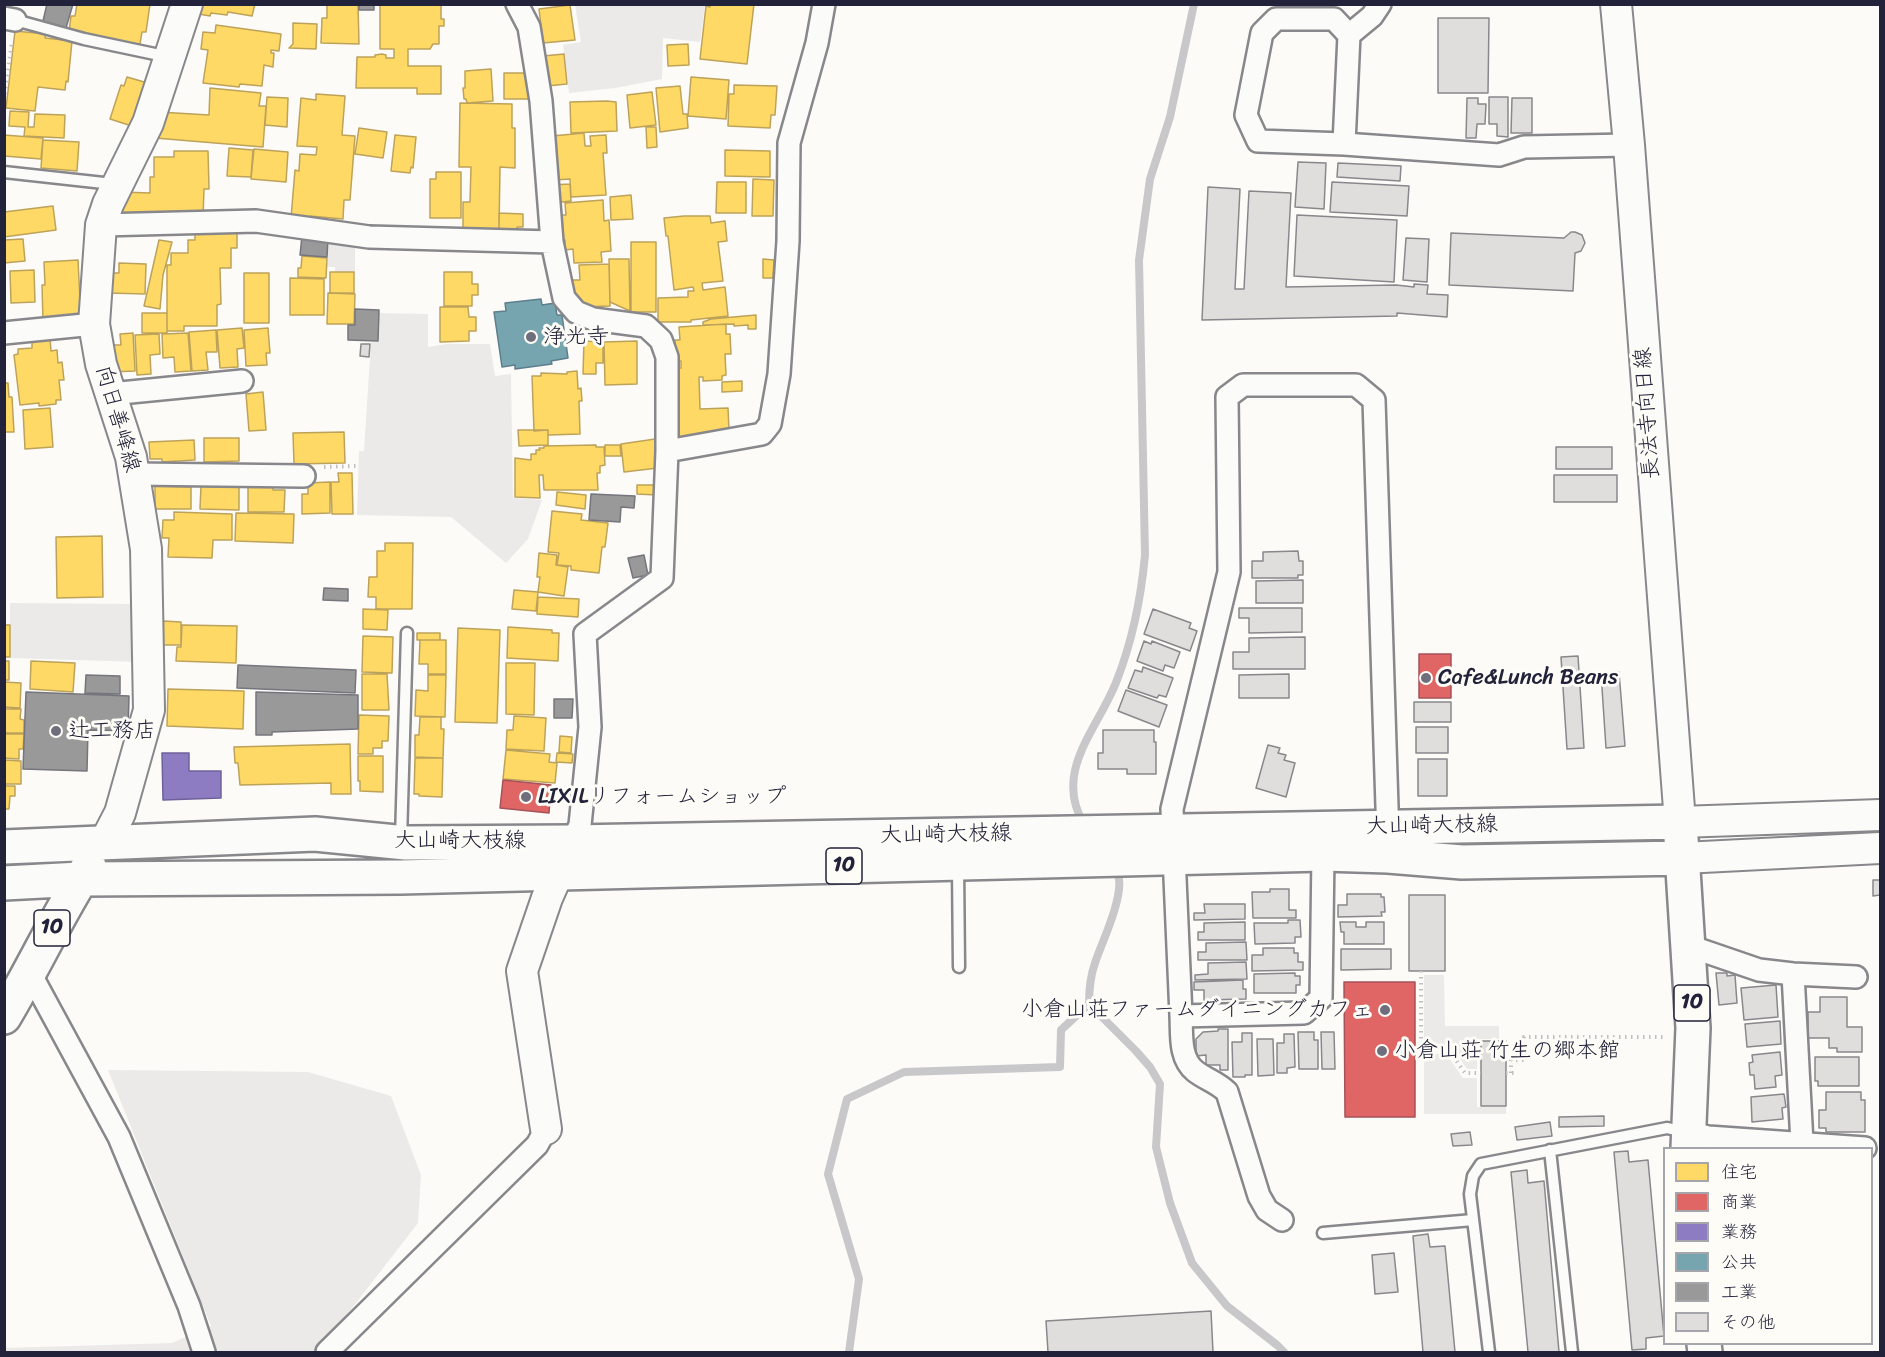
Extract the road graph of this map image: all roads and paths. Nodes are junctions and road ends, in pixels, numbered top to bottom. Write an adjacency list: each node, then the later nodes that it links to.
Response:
1 (187, 4): 8 (main road, 向日善峰線)
2 (517, 4): 15 (street)
3 (824, 4): 20 (street)
4 (1380, 4): 7 (street)
5 (1616, 4): 11 (main road, 長法寺向日線)
6 (10, 19): 8 (lane); 9 (path)
7 (1349, 34): 10 (street); 10 (street)
8 (170, 57): 13 (main road, 向日善峰線)
9 (4, 100)
10 (1344, 144): 11 (street)
11 (1629, 145): 25 (main road, 長法寺向日線)
12 (4, 172): 13 (lane)
13 (117, 185): 14 (main road, 向日善峰線)
14 (101, 225): 15 (street); 16 (main road, 向日善峰線)
15 (552, 242): 20 (street)
16 (94, 324): 17 (street); 19 (main road, 向日善峰線)
17 (4, 333)
18 (242, 381): 19 (street)
19 (110, 394): 21 (main road, 向日善峰線)
20 (668, 451): 29 (street)
21 (134, 474): 22 (street); 26 (main road, 向日善峰線)
22 (304, 476)
23 (407, 633): 28 (lane)
24 (1881, 815): 25 (main road)
25 (1680, 822): 27 (main road, 大山崎大枝線 / 10); 34 (main road, 10)
26 (105, 842): 28 (main road, 大山崎大枝線 / 10); 31 (main road, 大山崎大枝線 / 10); 37 (main road, 10)
27 (1388, 842): 30 (main road, 大山崎大枝線 / 10); 30 (street); 33 (main road, 大山崎大枝線 / 10); 34 (main road, 大山崎大枝線 / 10)
28 (401, 843): 29 (main road, 大山崎大枝線 / 10)
29 (572, 843): 30 (main road, 大山崎大枝線 / 10); 36 (street)
30 (1174, 844): 33 (main road, 大山崎大枝線 / 10); 35 (main road, 大山崎大枝線 / 10); 45 (street)
31 (4, 847)
32 (1881, 848): 34 (main road)
33 (1323, 854): 45 (street)
34 (1683, 858): 39 (main road, 10)
35 (958, 863): 36 (main road, 大山崎大枝線 / 10); 40 (lane)
36 (558, 873): 37 (main road, 大山崎大枝線 / 10); 50 (main road)
37 (81, 879): 38 (main road, 大山崎大枝線 / 10); 42 (main road, 10)
38 (4, 884)
39 (1689, 946): 43 (street); 51 (main road, 10)
40 (959, 967)
41 (1421, 971): 48 (path)
42 (30, 973): 46 (main road, 10); 58 (street)
43 (1793, 974): 44 (street); 52 (street)
44 (1856, 977)
45 (1181, 1016): 55 (street)
46 (4, 1017)
47 (1665, 1037): 49 (path)
48 (1481, 1073)
49 (1511, 1073)
50 (546, 1129): 59 (street)
51 (1688, 1140): 52 (street); 54 (lane)
52 (1802, 1143): 53 (street)
53 (1852, 1147)
54 (1550, 1150): 56 (lane); 61 (lane)
55 (1282, 1220)
56 (1473, 1220): 57 (lane); 60 (lane)
57 (1323, 1233)
58 (204, 1353)
59 (327, 1353)
60 (1489, 1353)
61 (1572, 1353)

